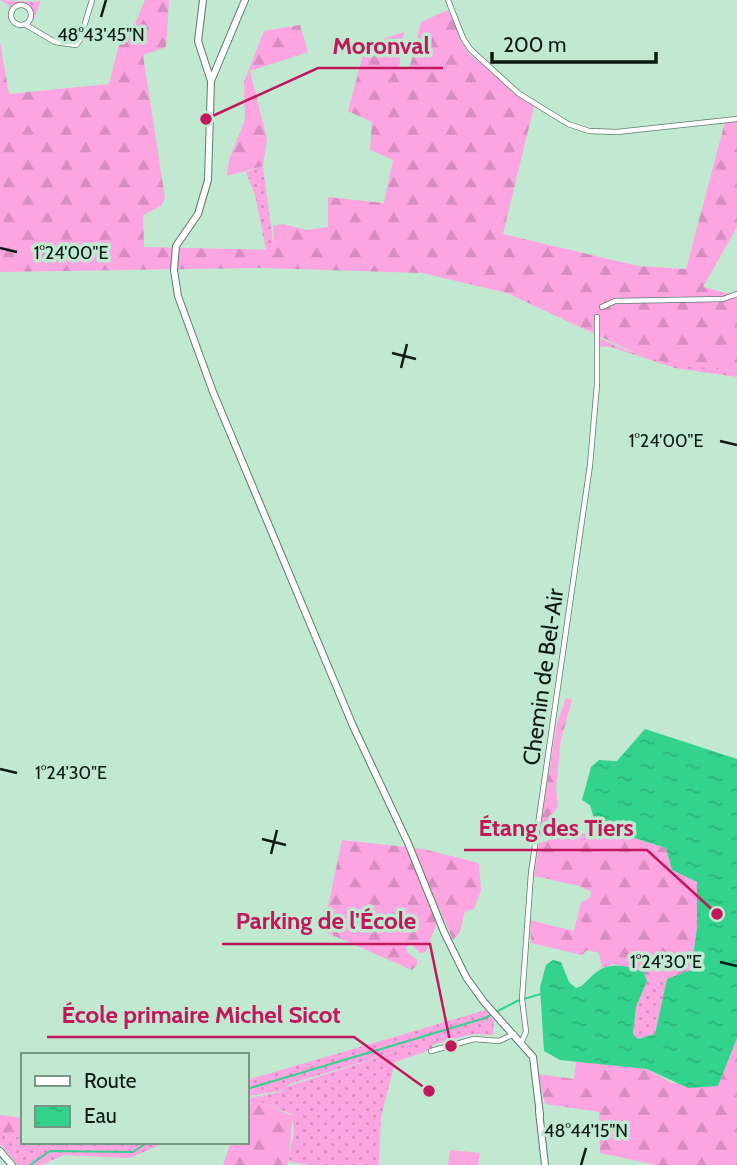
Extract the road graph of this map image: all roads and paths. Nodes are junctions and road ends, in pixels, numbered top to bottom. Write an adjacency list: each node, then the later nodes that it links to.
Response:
1 (92, 0): 5 (street)
2 (203, 0): 6 (street)
3 (245, 0): 6 (street)
4 (448, 0): 7 (street)
5 (26, 25): 5 (street)
6 (211, 81): 11 (street)
7 (737, 119)
8 (737, 293): 9 (street)
9 (602, 307)
10 (597, 317): 12 (street, Chemin de Bel-Air)
11 (515, 1034): 12 (street); 13 (street)
12 (522, 1041): 16 (street)
13 (431, 1051)
14 (0, 1151): 15 (street)
15 (12, 1165)
16 (545, 1165)

